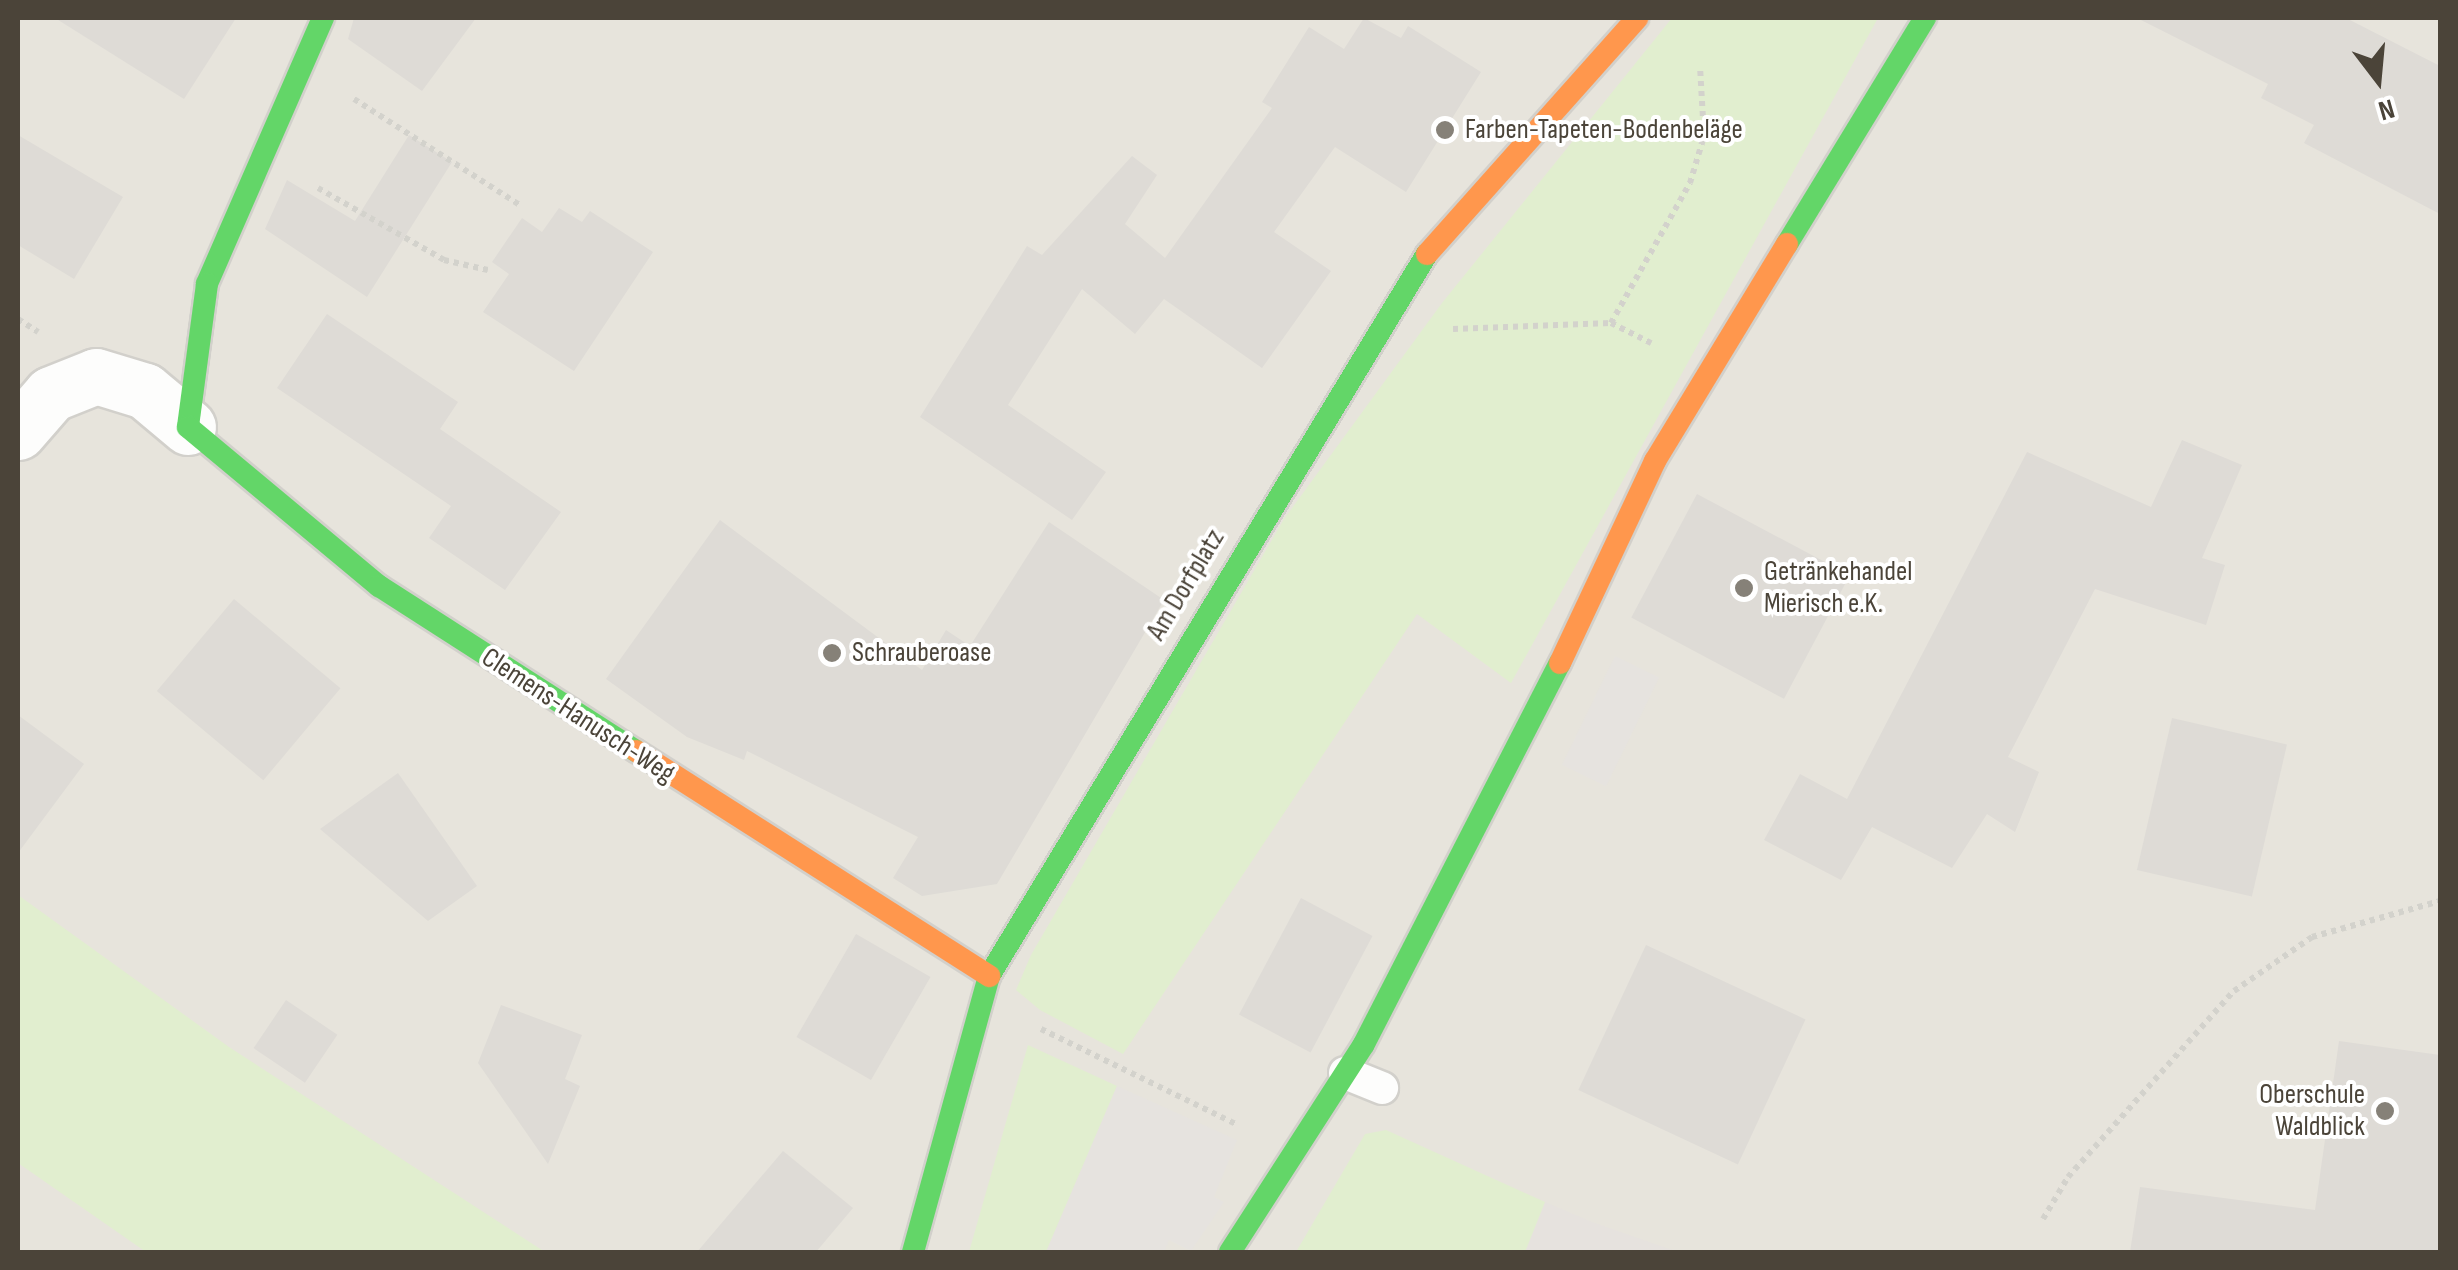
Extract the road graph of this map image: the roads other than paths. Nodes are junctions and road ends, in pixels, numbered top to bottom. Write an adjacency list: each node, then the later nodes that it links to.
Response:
1 (323, 18): 4 (street)
2 (1637, 18): 6 (street, Am Dorfplatz)
3 (1926, 18): 7 (street)
4 (188, 427): 5 (street, Clemens-Hanusch-Weg); 6 (street, Clemens-Hanusch-Weg)
5 (18, 432)
6 (988, 976): 9 (street, Am Dorfplatz)
7 (1345, 1073): 8 (lane); 10 (street)
8 (1382, 1088)
9 (913, 1252)
10 (1230, 1252)

